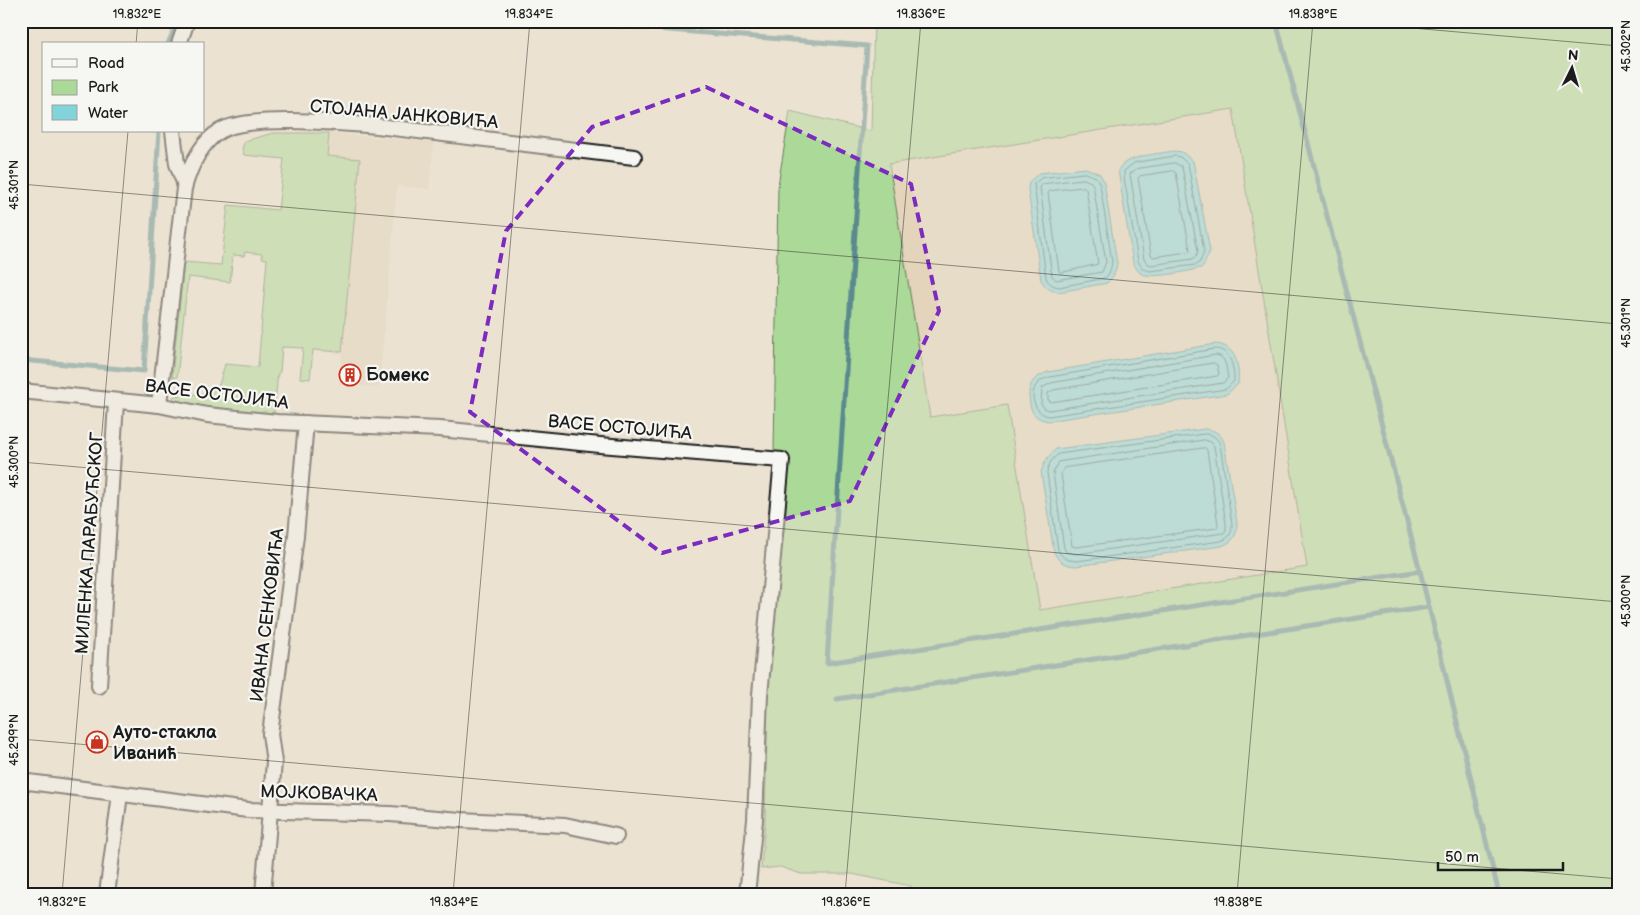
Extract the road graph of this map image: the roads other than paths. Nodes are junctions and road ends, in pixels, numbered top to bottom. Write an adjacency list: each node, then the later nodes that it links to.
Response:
1 (187, 21): 2 (street)
2 (180, 42)
3 (173, 132): 5 (street)
4 (634, 157): 5 (street, СТОЈАНА ЈАНКОВИЋА)
5 (185, 185): 8 (street, СТОЈАНА ЈАНКОВИЋА)
6 (21, 391): 7 (street, ВАСЕ ОСТОЈИЋА)
7 (116, 402): 8 (street, ВАСЕ ОСТОЈИЋА); 10 (street, МИЛЕНКА ПАРАБУЋСКОГ)
8 (159, 405): 9 (street, ВАСЕ ОСТОЈИЋА)
9 (306, 423): 13 (street, ИВАНА СЕНКОВИЋА); 17 (street, ВАСЕ ОСТОЈИЋА)
10 (99, 686)
11 (21, 781): 12 (street, МОЈКОВАЧКА)
12 (120, 794): 13 (street, МОЈКОВАЧКА); 15 (street)
13 (270, 811): 14 (street, МОЈКОВАЧКА); 16 (street, ИВАНА СЕНКОВИЋА)
14 (616, 836)
15 (107, 894)
16 (263, 894)
17 (747, 894)

